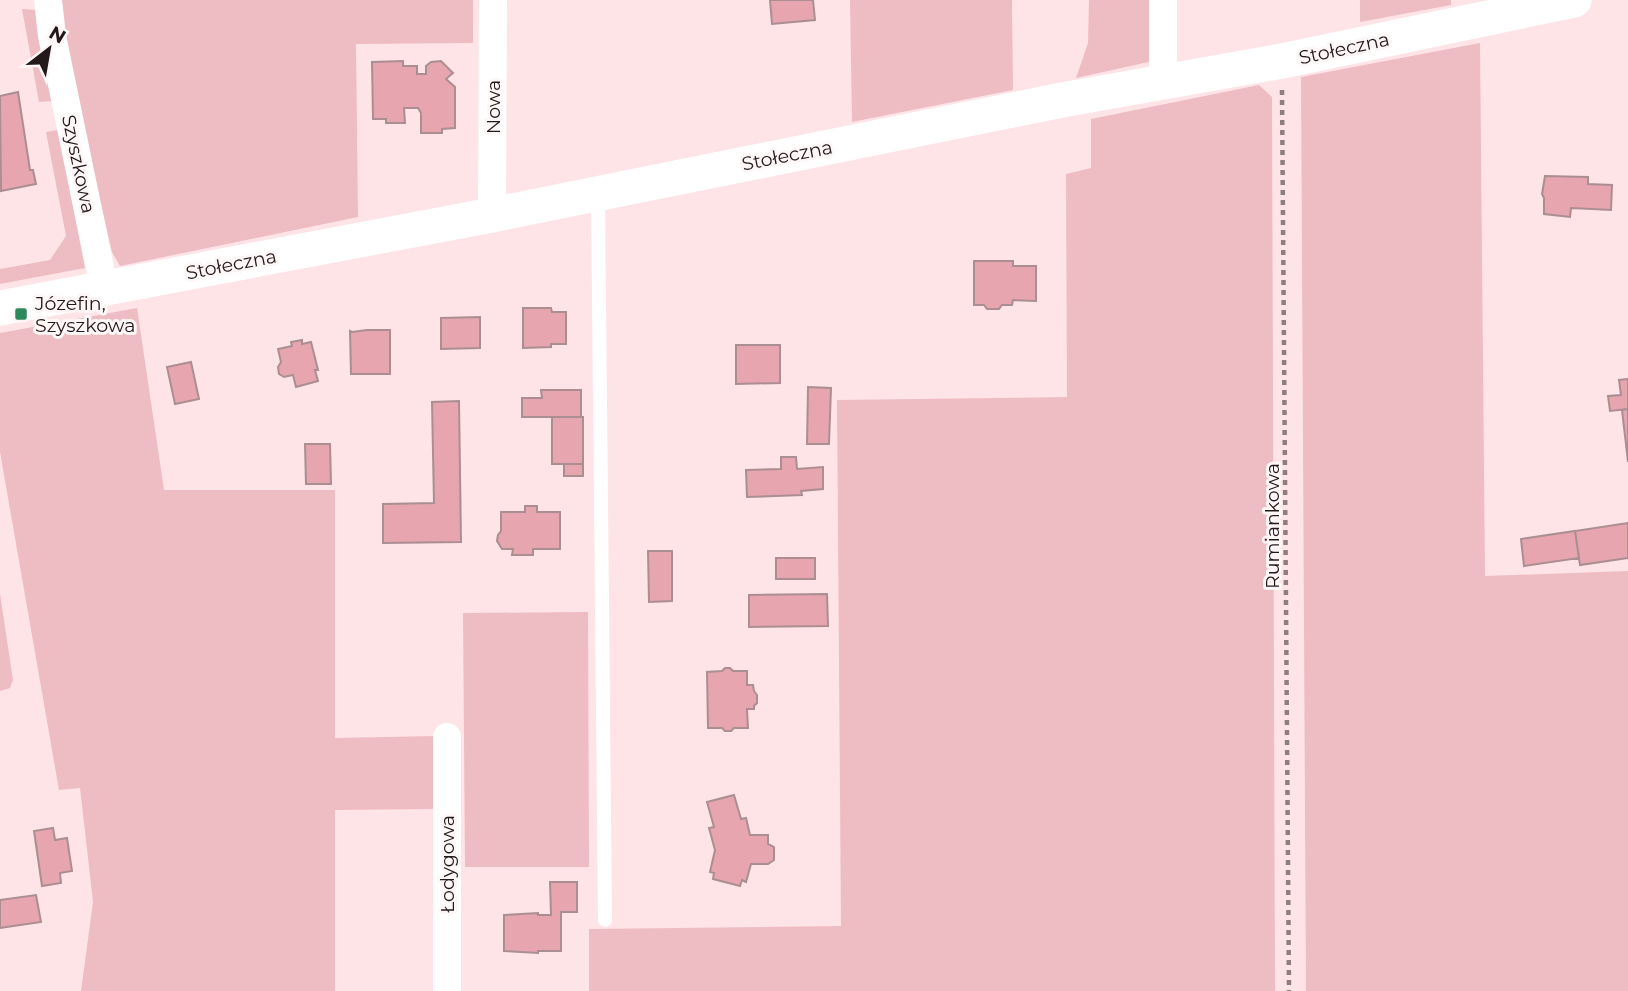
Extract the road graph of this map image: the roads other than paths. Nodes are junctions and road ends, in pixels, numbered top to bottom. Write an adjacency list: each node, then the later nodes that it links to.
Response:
1 (48, 0): 9 (street, Szyszkowa)
2 (493, 0): 8 (street, Nowa)
3 (1163, 0): 6 (street)
4 (1574, 0): 5 (street, Stołeczna)
5 (1469, 11): 6 (street, Stołeczna)
6 (1163, 83): 7 (street, Stołeczna)
7 (598, 192): 8 (street, Stołeczna); 12 (lane)
8 (492, 215): 9 (street, Stołeczna)
9 (104, 287): 10 (street, Stołeczna)
10 (0, 307)
11 (447, 737): 13 (street, Łodygowa)
12 (605, 920)
13 (447, 991)

